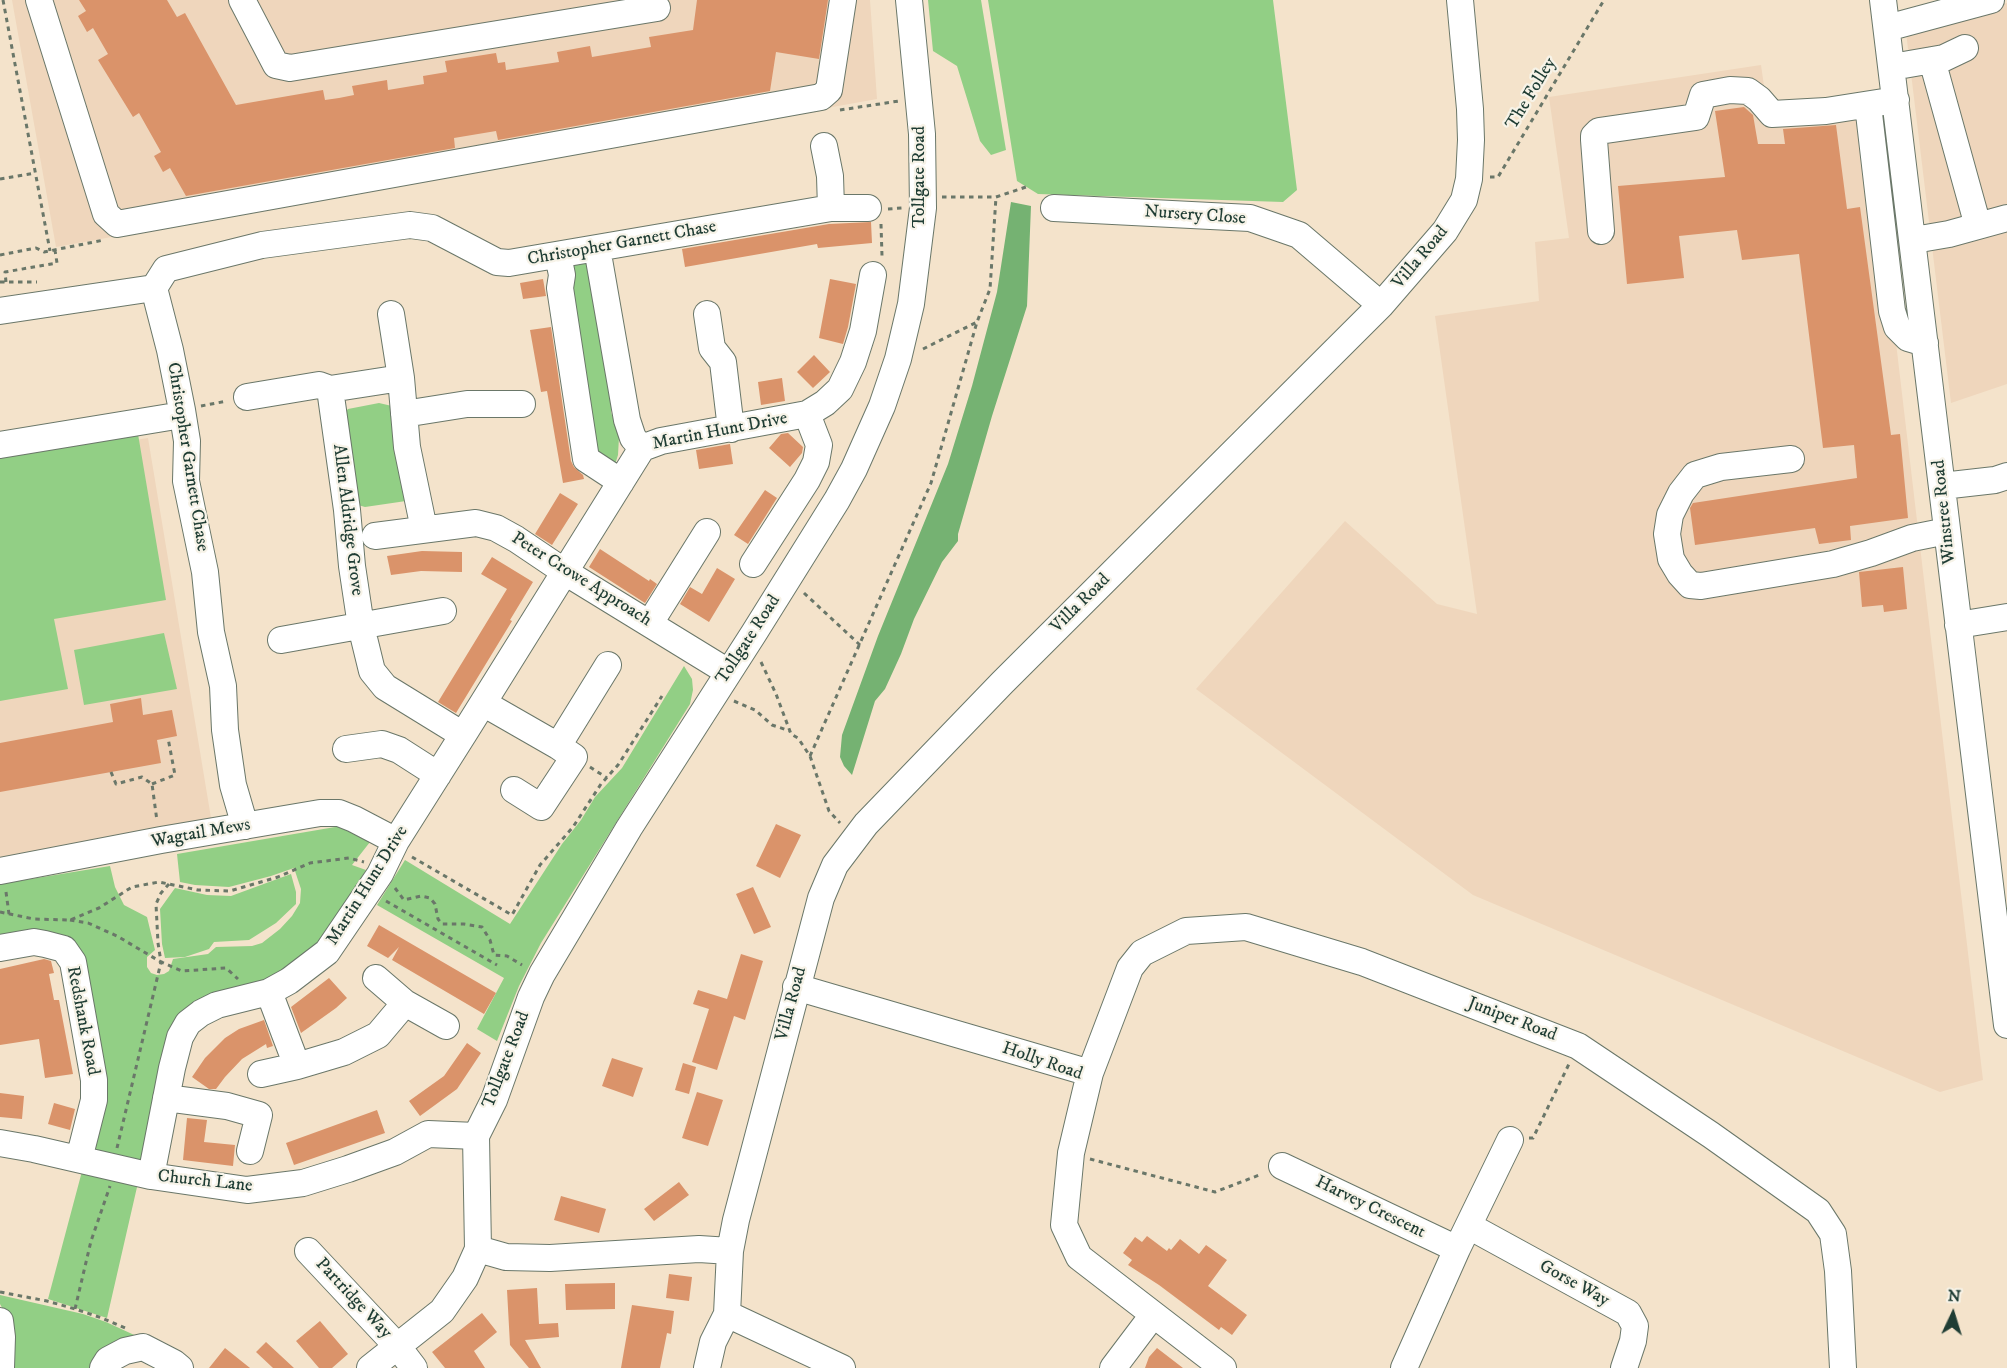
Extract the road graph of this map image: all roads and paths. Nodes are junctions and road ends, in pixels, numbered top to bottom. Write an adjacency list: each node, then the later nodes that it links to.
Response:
1 (3, 0): 19 (path)
2 (39, 0): 4 (street)
3 (242, 0): 11 (street)
4 (843, 0)
5 (909, 0): 24 (street, Tollgate Road)
6 (1460, 0): 21 (street, Villa Road)
7 (1604, 0): 21 (path, The Folley)
8 (1883, 0): 12 (street, Winstree Road)
9 (1991, 0): 12 (street)
10 (657, 8): 11 (street)
11 (585, 10)
12 (1887, 28): 15 (street, Winstree Road)
13 (1965, 48): 14 (street)
14 (1932, 60): 15 (street); 29 (street)
15 (1892, 67): 16 (street, Winstree Road)
16 (1896, 100): 17 (street); 31 (street, Winstree Road)
17 (1868, 105): 30 (street); 42 (street)
18 (824, 146): 25 (street)
19 (35, 173): 20 (path); 35 (path)
20 (0, 179)
21 (1469, 179): 37 (street, Villa Road)
22 (1026, 187): 23 (path)
23 (996, 196): 24 (path); 41 (path)
24 (915, 202): 26 (path); 43 (street, Tollgate Road)
25 (831, 208): 26 (street, Christopher Garnett Chase); 32 (street, Christopher Garnett Chase)
26 (879, 208)
27 (1054, 208): 37 (street, Nursery Close)
28 (2007, 218): 29 (street)
29 (1978, 226): 31 (street)
30 (1601, 231)
31 (1914, 240): 42 (street, Winstree Road)
32 (597, 248): 33 (street, Christopher Garnett Chase); 53 (street)
33 (558, 255): 36 (street, Christopher Garnett Chase); 56 (street)
34 (873, 275): 50 (street, Martin Hunt Drive)
35 (6, 282)
36 (154, 288): 38 (street); 48 (street, Christopher Garnett Chase)
37 (1381, 305): 88 (street, Villa Road)
38 (0, 311)
39 (391, 314): 44 (street)
40 (706, 314): 51 (street)
41 (977, 322): 43 (path); 72 (path)
42 (1925, 343): 57 (street, Winstree Road)
43 (897, 362): 64 (street, Tollgate Road)
44 (401, 378): 45 (street); 49 (street)
45 (330, 389): 46 (street); 69 (street, Allen Aldridge Grove)
46 (247, 397): 48 (path)
47 (522, 404): 49 (street)
48 (182, 412): 52 (street); 87 (street, Christopher Garnett Chase)
49 (404, 414): 58 (street)
50 (807, 414): 51 (street, Martin Hunt Drive); 62 (street)
51 (730, 429): 53 (street, Martin Hunt Drive)
52 (0, 445)
53 (642, 448): 56 (street, Martin Hunt Drive)
54 (1791, 459): 59 (street)
55 (2007, 476): 57 (street)
56 (621, 482): 63 (street, Martin Hunt Drive)
57 (1942, 486): 59 (street, Winstree Road)
58 (424, 529): 61 (street, Peter Crowe Approach); 63 (street, Peter Crowe Approach)
59 (1947, 531): 68 (street, Winstree Road)
60 (707, 532): 67 (street)
61 (375, 536)
62 (753, 564)
63 (565, 572): 67 (street, Peter Crowe Approach); 76 (street, Martin Hunt Drive)
64 (789, 576): 70 (street, Tollgate Road); 72 (path)
65 (443, 611): 69 (street)
66 (2007, 617): 68 (street)
67 (650, 623): 74 (street, Peter Crowe Approach)
68 (1958, 625): 91 (street, Winstree Road)
69 (361, 626): 71 (street); 78 (street, Allen Aldridge Grove)
70 (754, 633): 74 (street, Tollgate Road); 77 (path)
71 (281, 640)
72 (860, 645): 82 (path)
73 (608, 665): 80 (street)
74 (722, 682): 77 (path); 99 (street, Tollgate Road)
75 (662, 696): 90 (path)
76 (483, 703): 78 (street, Martin Hunt Drive); 80 (street)
77 (790, 731): 82 (path)
78 (463, 735): 84 (street, Martin Hunt Drive)
79 (168, 738): 85 (path)
80 (558, 746): 86 (street)
81 (346, 749): 84 (street)
82 (810, 756): 88 (path)
83 (111, 772): 85 (path)
84 (438, 775): 90 (street, Martin Hunt Drive)
85 (152, 784): 89 (path)
86 (514, 790)
87 (245, 826): 89 (street, Wagtail Mews); 90 (street, Wagtail Mews)
88 (854, 838): 101 (street, Villa Road)
89 (161, 840): 92 (street, Wagtail Mews)
90 (384, 864): 93 (path); 98 (path); 99 (path); 102 (street, Martin Hunt Drive)
91 (1997, 867): 104 (street, Winstree Road)
92 (0, 871)
93 (169, 884): 95 (path); 97 (path)
94 (0, 912): 95 (path)
95 (70, 920): 97 (path)
96 (0, 948): 116 (street, Redshank Road)
97 (161, 962): 102 (path); 118 (path)
98 (497, 965)
99 (542, 974): 111 (street, Tollgate Road)
100 (376, 978): 103 (street)
101 (796, 987): 108 (street, Holly Road); 124 (street, Villa Road)
102 (259, 995): 107 (street); 110 (street, Martin Hunt Drive)
103 (405, 1003): 105 (street); 107 (street)
104 (2007, 1025)
105 (446, 1026)
106 (1578, 1046): 108 (street, Juniper Road); 112 (path); 143 (street, Juniper Road)
107 (297, 1066): 109 (street)
108 (1090, 1074): 115 (street, Holly Road)
109 (263, 1096): 110 (street); 114 (street)
110 (166, 1098): 119 (street, Martin Hunt Drive)
111 (476, 1136): 119 (street, Church Lane); 121 (street, Tollgate Road)
112 (1510, 1140): 120 (street)
113 (0, 1143): 116 (street, Church Lane)
114 (250, 1150)
115 (1071, 1154): 117 (path); 128 (street, Holly Road)
116 (79, 1159): 118 (street, Church Lane)
117 (1282, 1166): 122 (street, Harvey Crescent)
118 (113, 1167): 119 (street, Church Lane); 126 (path)
119 (151, 1176)
120 (1469, 1226): 122 (street); 142 (street, Gorse Way)
121 (478, 1249): 124 (street); 131 (street)
122 (1457, 1249): 141 (street)
123 (308, 1251): 131 (street, Partridge Way)
124 (730, 1251): 127 (street, Villa Road)
125 (0, 1292): 126 (path)
126 (75, 1309): 130 (path)
127 (727, 1314): 137 (street); 138 (street)
128 (1153, 1315): 139 (street); 140 (street, Holly Road)
129 (0, 1321): 132 (street)
130 (143, 1347): 133 (street); 134 (street)
131 (398, 1347): 135 (street); 136 (street, Partridge Way)
132 (1, 1368)
133 (103, 1368)
134 (180, 1368)
135 (370, 1368)
136 (414, 1368)
137 (707, 1368)
138 (842, 1368)
139 (1113, 1368)
140 (1223, 1368)
141 (1404, 1368)
142 (1624, 1368)
143 (1844, 1368)

